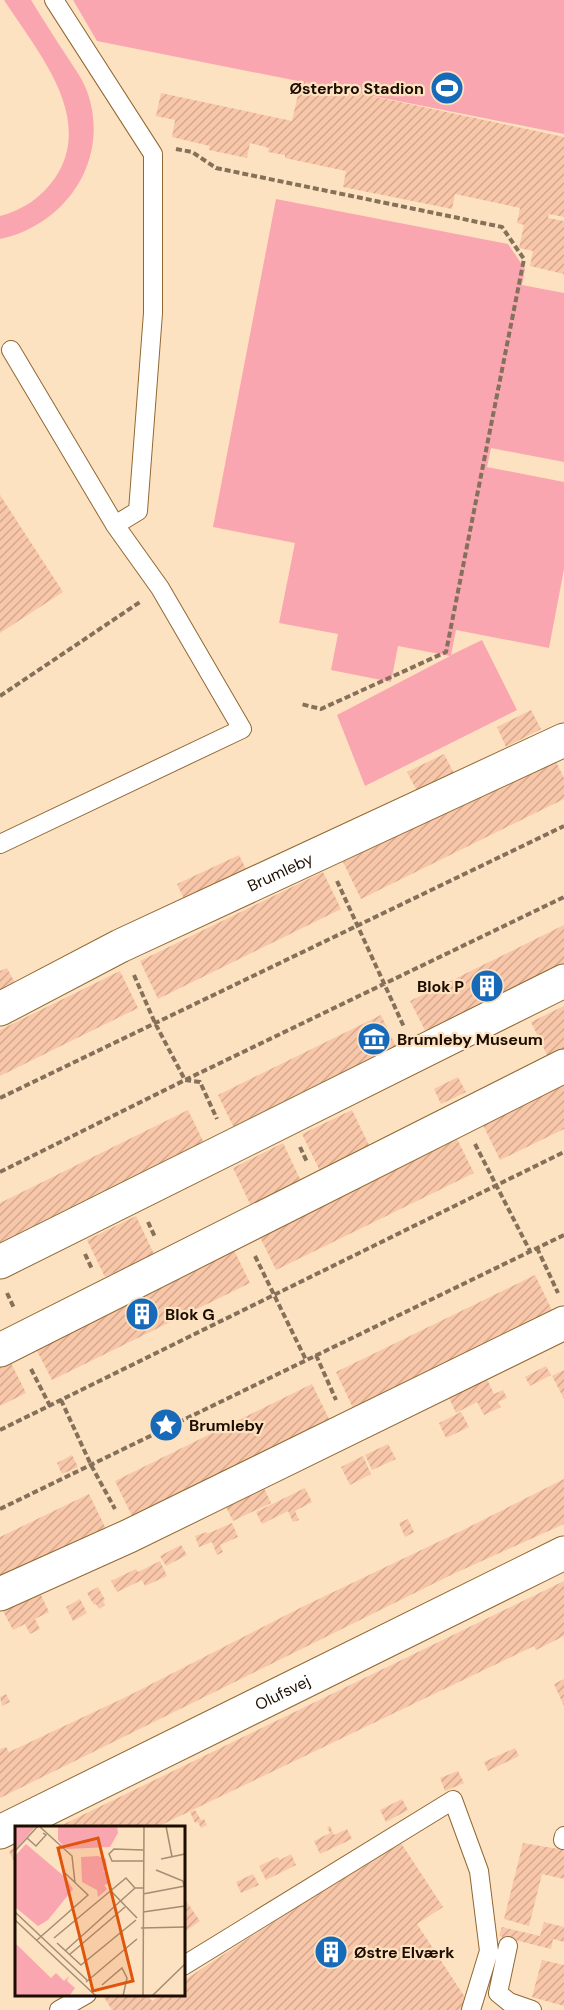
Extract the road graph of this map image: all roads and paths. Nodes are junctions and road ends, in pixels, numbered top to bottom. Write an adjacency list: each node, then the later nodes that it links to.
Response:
1 (54, 0): 2 (lane)
2 (146, 143): 4 (lane); 7 (path)
3 (11, 350): 4 (lane)
4 (115, 525): 5 (lane)
5 (160, 588): 6 (path); 10 (lane)
6 (0, 696)
7 (301, 704)
8 (564, 741): 11 (street, Brumleby)
9 (564, 826): 13 (path)
10 (0, 844)
11 (323, 852): 13 (path); 17 (street, Brumleby)
12 (564, 897): 15 (path)
13 (358, 925): 15 (path); 18 (path)
14 (564, 981): 19 (street)
15 (384, 984): 19 (path); 21 (path)
16 (142, 994): 18 (path)
17 (0, 1009)
18 (155, 1023): 21 (path); 22 (path)
19 (416, 1055): 24 (street)
20 (564, 1066): 23 (street)
21 (185, 1080): 25 (path); 27 (path)
22 (0, 1098)
23 (461, 1117): 28 (path); 29 (street)
24 (287, 1119): 25 (street); 29 (path)
25 (229, 1148): 30 (street)
26 (564, 1152): 28 (path)
27 (0, 1172)
28 (498, 1186): 35 (path); 38 (path)
29 (319, 1189): 32 (street)
30 (135, 1194): 31 (street); 37 (path)
31 (72, 1226): 36 (street); 39 (path)
32 (242, 1228): 37 (street); 38 (path)
33 (564, 1235): 34 (path)
34 (537, 1248): 35 (path); 40 (path)
35 (530, 1251): 42 (path)
36 (0, 1262)
37 (169, 1265): 39 (street)
38 (273, 1295): 43 (path); 45 (path)
39 (105, 1297): 41 (street)
40 (562, 1310): 50 (street)
41 (9, 1345): 46 (path)
42 (316, 1355): 43 (path); 44 (path)
43 (306, 1360): 48 (path)
44 (333, 1393)
45 (61, 1400): 46 (path); 48 (path)
46 (50, 1406): 47 (path)
47 (0, 1430)
48 (91, 1465): 49 (path); 50 (path)
49 (0, 1509)
50 (129, 1536): 52 (street)
51 (564, 1553): 53 (street, Olufsvej)
52 (0, 1594)
53 (0, 1832)
54 (508, 1946): 59 (lane)
55 (184, 1965): 58 (lane)
56 (85, 1995): 57 (lane)
57 (59, 2010)
58 (471, 2010)
59 (532, 2010)

